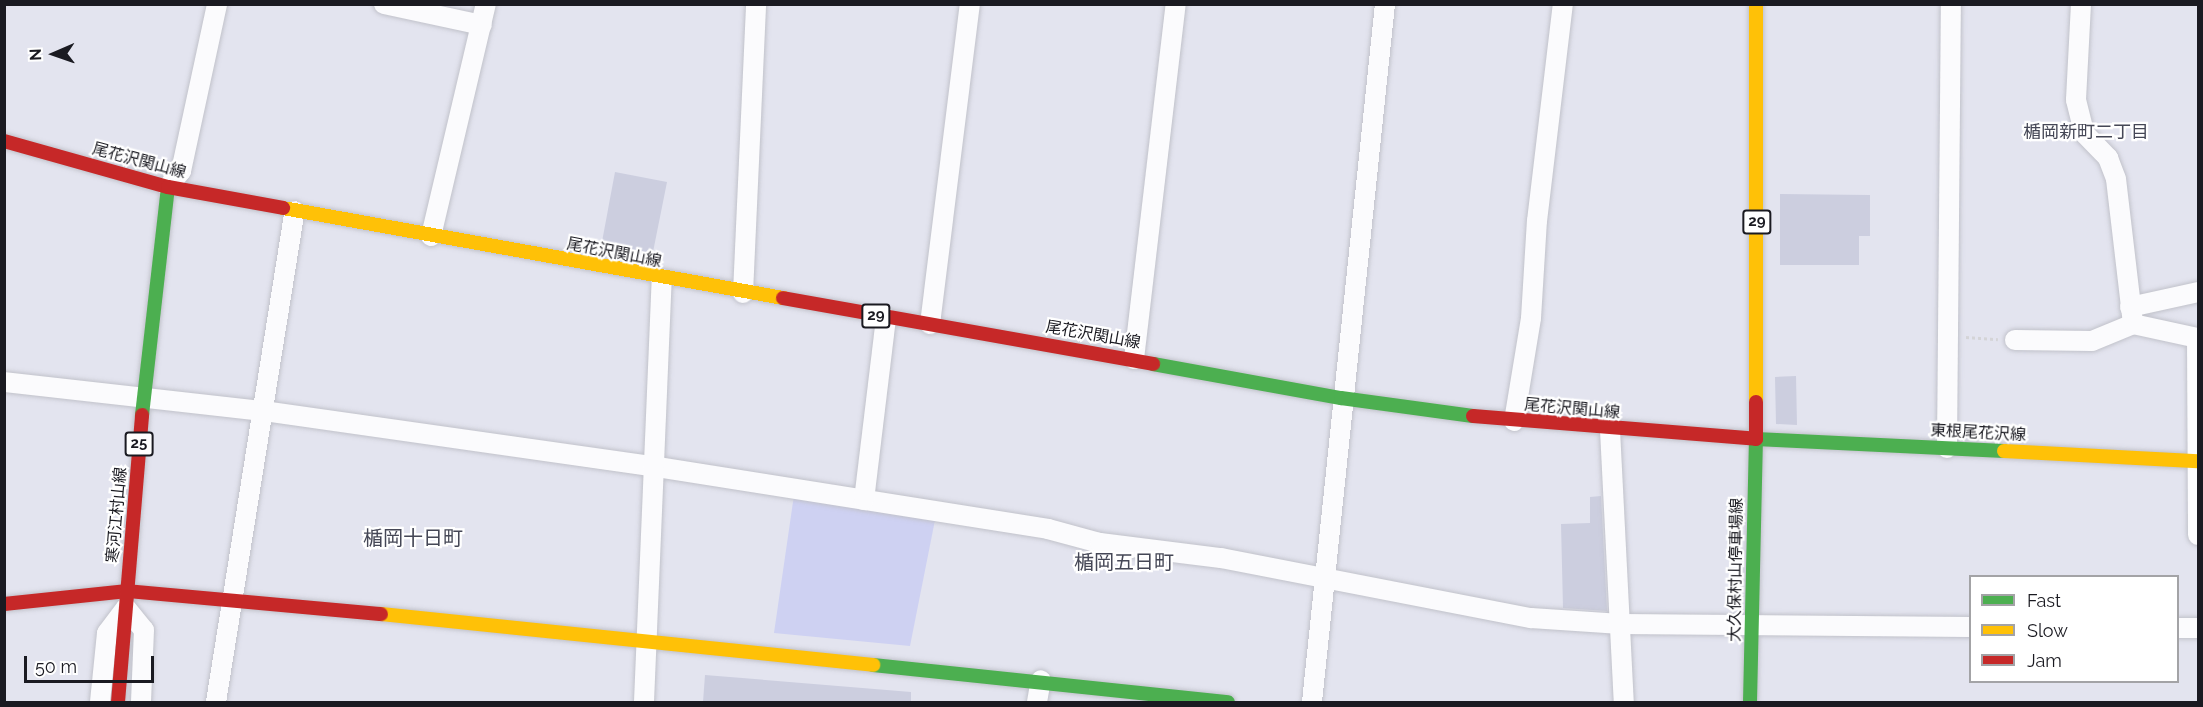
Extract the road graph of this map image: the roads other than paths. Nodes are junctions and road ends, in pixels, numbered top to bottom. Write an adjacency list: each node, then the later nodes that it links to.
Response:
1 (217, 4): 14 (street)
2 (384, 4): 12 (street)
3 (486, 4): 12 (street)
4 (756, 4): 19 (street)
5 (970, 4): 22 (street)
6 (1176, 4): 24 (street)
7 (1385, 4): 27 (street)
8 (1563, 4): 29 (street)
9 (1756, 4): 31 (main road, 29)
10 (1951, 4): 32 (street)
11 (2081, 4): 20 (street)
12 (482, 25): 16 (street)
13 (4, 141): 14 (main road, 尾花沢関山線 / 29)
14 (168, 187): 15 (main road, 尾花沢関山線 / 29); 26 (main road, 寒河江村山線 / 25)
15 (296, 211): 16 (main road, 尾花沢関山線 / 29); 28 (street)
16 (431, 236): 17 (main road, 尾花沢関山線 / 29)
17 (662, 279): 19 (main road, 尾花沢関山線 / 29); 34 (street)
18 (2199, 292): 20 (street)
19 (743, 293): 21 (main road, 尾花沢関山線 / 29)
20 (2131, 316): 23 (street); 33 (street)
21 (886, 318): 22 (main road, 尾花沢関山線 / 29); 35 (street)
22 (930, 324): 24 (main road, 尾花沢関山線 / 29)
23 (2015, 340)
24 (1134, 359): 27 (main road, 尾花沢関山線 / 29)
25 (4, 382): 26 (street)
26 (143, 397): 28 (street); 39 (main road, 寒河江村山線 / 25)
27 (1341, 398): 29 (main road, 尾花沢関山線 / 29); 37 (street)
28 (264, 411): 34 (street); 38 (street)
29 (1514, 421): 30 (main road, 尾花沢関山線 / 29)
30 (1610, 430): 31 (main road, 尾花沢関山線 / 29); 41 (street)
31 (1756, 439): 32 (main road, 東根尾花沢線); 42 (main road, 大久保村山停車場線)
32 (1947, 448): 33 (main road, 東根尾花沢線)
33 (2197, 461): 36 (street)
34 (651, 466): 35 (street); 46 (street)
35 (864, 500): 37 (street)
36 (2199, 535)
37 (1328, 580): 41 (street); 55 (street)
38 (232, 599): 39 (main road); 46 (main road); 51 (street)
39 (127, 600): 40 (main road); 48 (street); 49 (main road, 寒河江村山線 / 25); 50 (street)
40 (4, 604)
41 (1621, 624): 42 (street); 56 (street)
42 (1751, 626): 43 (street); 57 (main road, 大久保村山停車場線)
43 (1969, 627)
44 (2179, 628): 45 (street)
45 (2199, 628)
46 (647, 645): 47 (main road); 52 (street)
47 (1041, 680): 53 (street); 54 (main road)
48 (100, 702)
49 (118, 702)
50 (141, 702)
51 (216, 702)
52 (644, 702)
53 (1037, 702)
54 (1228, 702)
55 (1312, 702)
56 (1624, 702)
57 (1750, 702)

